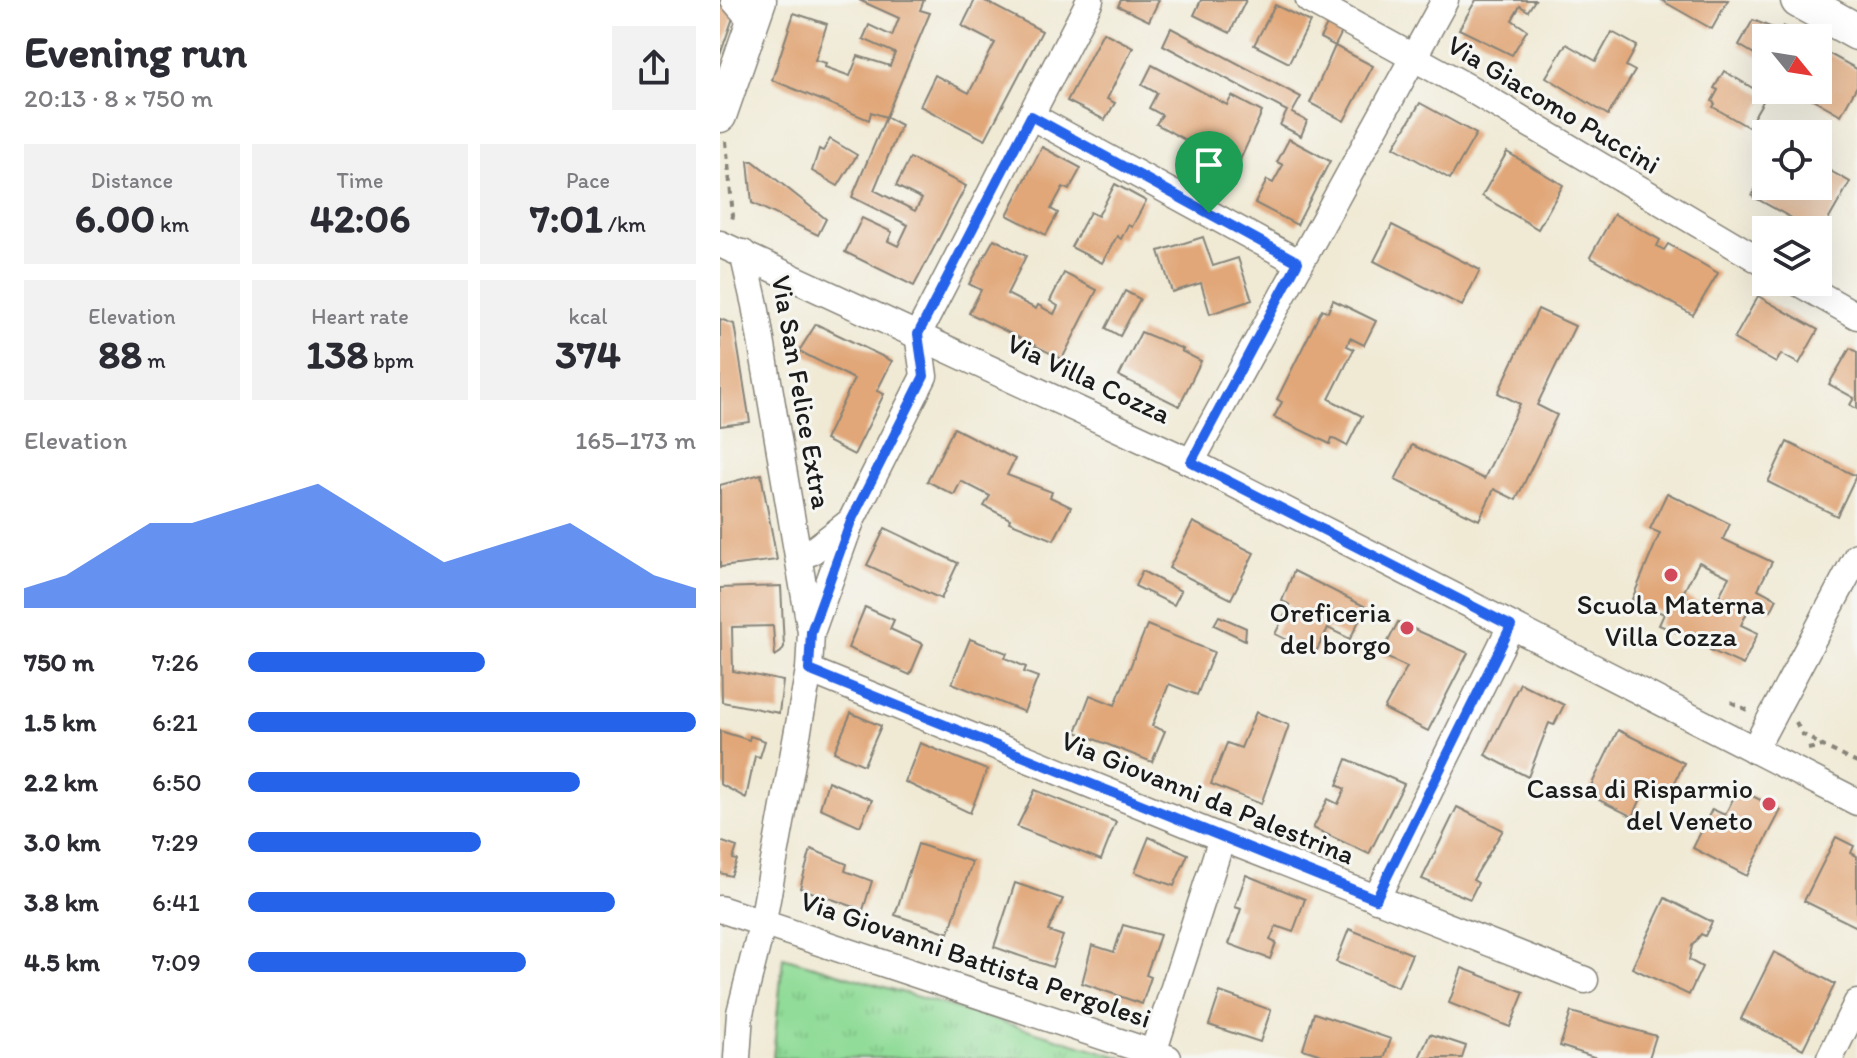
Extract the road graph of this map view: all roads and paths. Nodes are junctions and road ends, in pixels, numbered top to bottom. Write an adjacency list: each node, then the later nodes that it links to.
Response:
1 (1090, 0): 9 (street)
2 (1309, 0): 7 (street, Via Giacomo Puccini)
3 (1445, 0): 7 (street)
4 (1799, 0): 6 (main road)
5 (749, 7): 8 (street)
6 (1857, 32)
7 (1414, 58): 12 (street, Via Giacomo Puccini); 13 (street)
8 (720, 116)
9 (1031, 116): 13 (street); 16 (street)
10 (720, 137): 11 (path)
11 (728, 247): 16 (street, Via Villa Cozza); 19 (street, Via San Felice Extra)
12 (1752, 256)
13 (1298, 262): 17 (street)
14 (1822, 296): 15 (street)
15 (1857, 316)
16 (918, 334): 17 (street, Via Villa Cozza); 18 (street)
17 (1191, 462): 21 (street, Via Villa Cozza)
18 (851, 521): 19 (street); 22 (street)
19 (798, 555): 22 (street, Via San Felice Extra)
20 (1857, 556): 24 (street)
21 (1511, 626): 24 (street, Via Villa Cozza); 29 (street)
22 (811, 632): 23 (street, Via San Felice Extra)
23 (809, 670): 28 (street, Via Giovanni da Palestrina); 31 (street, Via San Felice Extra)
24 (1754, 750): 27 (street, Via Villa Cozza)
25 (1804, 750): 26 (path)
26 (1857, 763)
27 (1857, 802)
28 (1222, 838): 29 (street, Via Giovanni da Palestrina); 34 (street)
29 (1376, 899): 32 (street, Via Giovanni da Palestrina)
30 (720, 909): 31 (street)
31 (763, 921): 34 (street, Via Giovanni Battista Pergolesi); 35 (street, Via San Felice Extra)
32 (1585, 980)
33 (1857, 1003): 36 (street)
34 (1161, 1056)
35 (737, 1058)
36 (1830, 1058)

